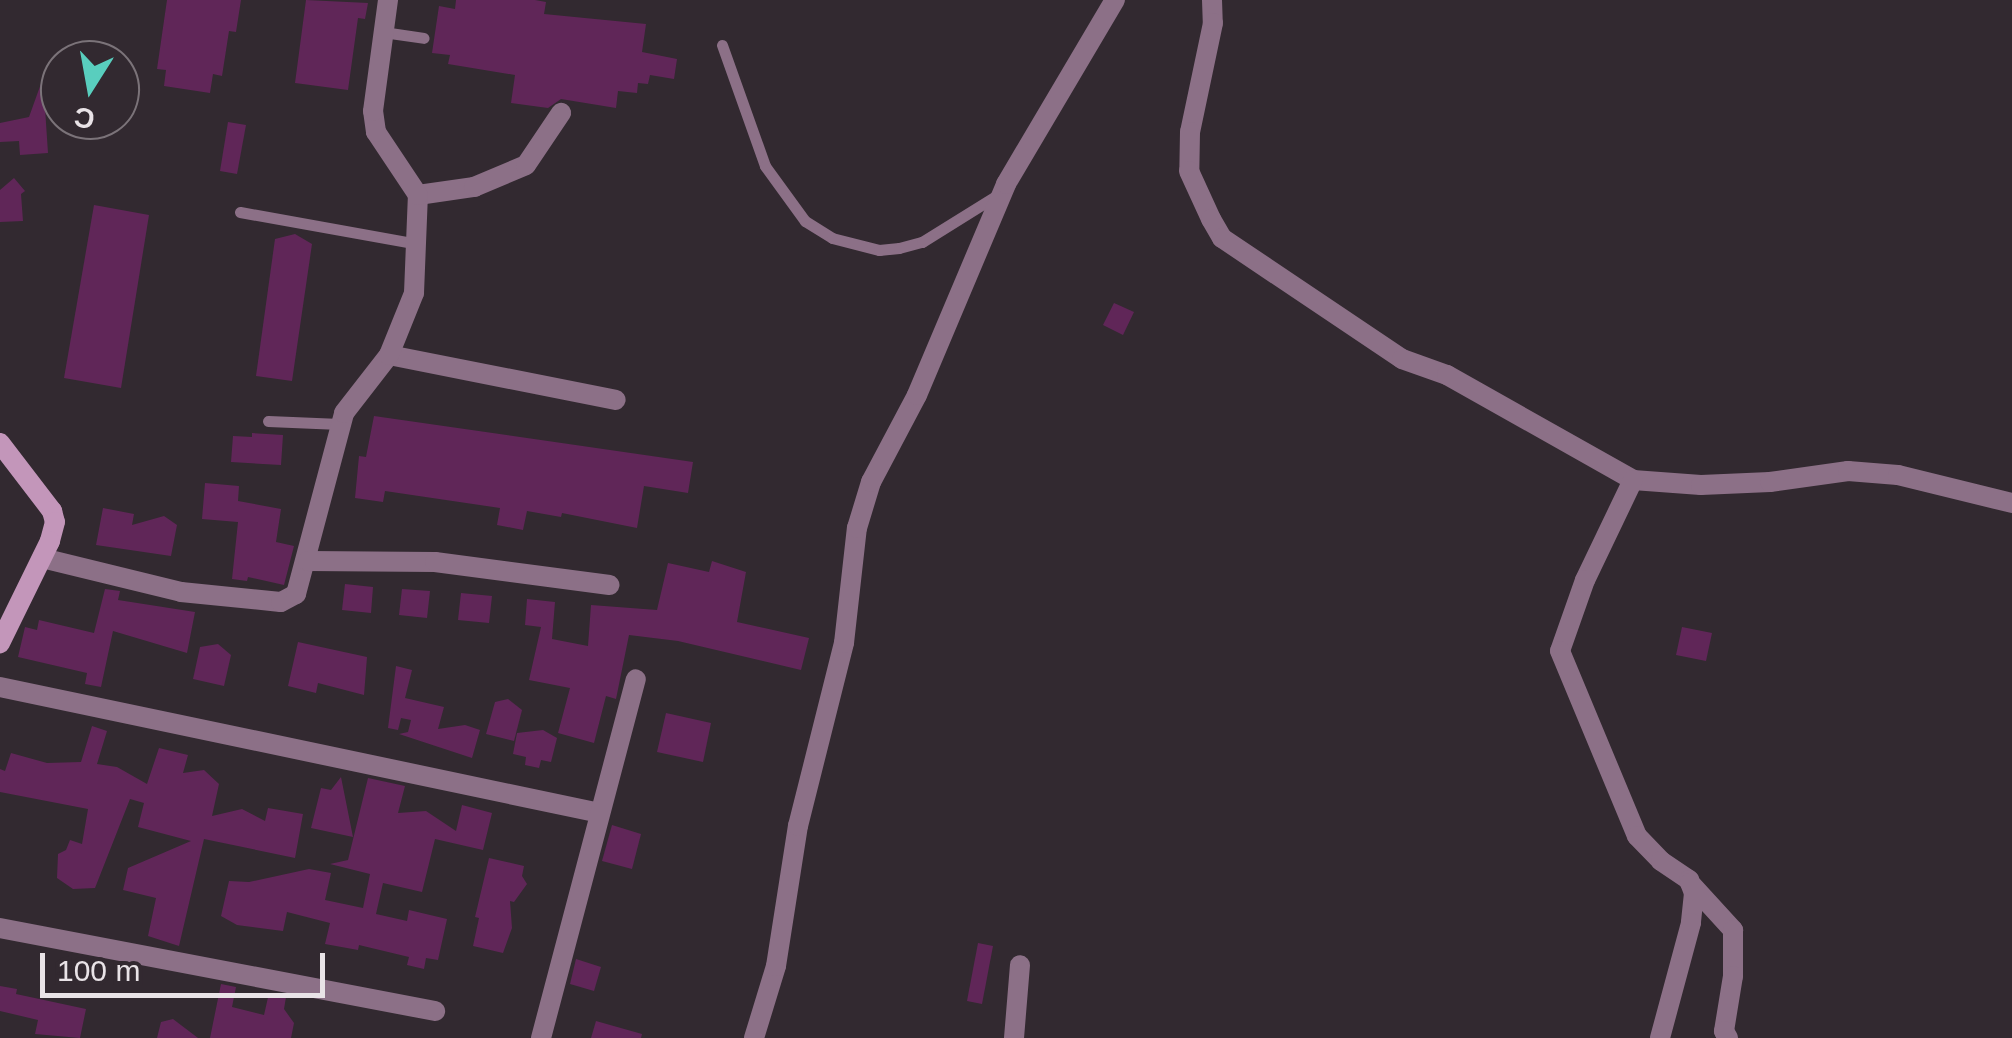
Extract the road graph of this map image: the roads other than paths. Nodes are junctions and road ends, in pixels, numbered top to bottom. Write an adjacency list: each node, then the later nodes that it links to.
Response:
1 (388, 0): 4 (street)
2 (1115, 0): 8 (street)
3 (1212, 0): 17 (street)
4 (383, 32): 5 (lane); 9 (street)
5 (424, 38)
6 (722, 45): 8 (lane)
7 (562, 113): 9 (street)
8 (1003, 192): 31 (street)
9 (418, 195): 11 (street)
10 (240, 212): 11 (lane)
11 (413, 243): 12 (street)
12 (389, 355): 13 (street); 15 (street)
13 (616, 400)
14 (268, 420): 15 (lane)
15 (340, 424): 20 (street)
16 (0, 443): 19 (street)
17 (1633, 480): 18 (street); 26 (street)
18 (2012, 503)
19 (42, 558): 20 (street); 22 (street)
20 (308, 561): 21 (street)
21 (608, 585)
22 (0, 643)
23 (636, 679): 25 (street)
24 (0, 687): 25 (street)
25 (600, 813): 30 (street)
26 (1690, 884): 33 (street); 34 (street)
27 (0, 928): 29 (street)
28 (1020, 965): 32 (street)
29 (436, 1011)
30 (541, 1038)
31 (754, 1038)
32 (1014, 1038)
33 (1660, 1038)
34 (1728, 1038)

